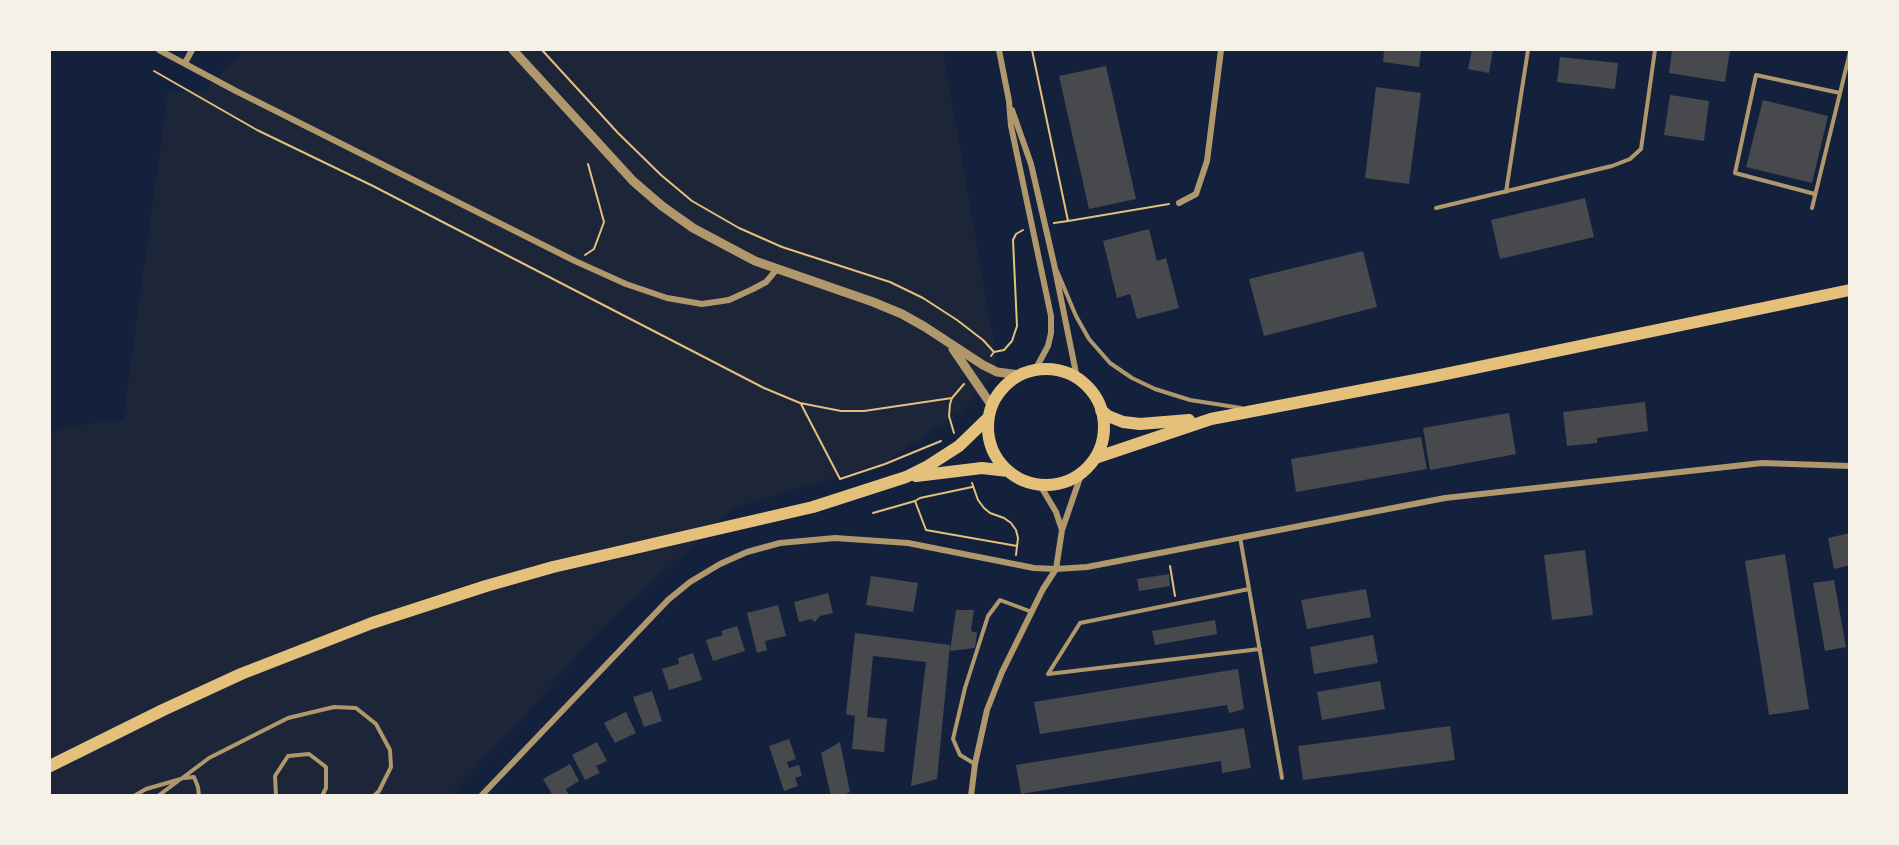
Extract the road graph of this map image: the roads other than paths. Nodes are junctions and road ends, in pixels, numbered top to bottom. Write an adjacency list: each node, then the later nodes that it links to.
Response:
1 (159, 50): 9 (street)
2 (192, 50): 9 (street)
3 (513, 50): 18 (street)
4 (999, 50): 11 (street)
5 (1221, 50): 14 (street)
6 (1528, 50): 12 (lane)
7 (1655, 50): 12 (lane)
8 (1850, 52): 10 (lane)
9 (185, 63): 18 (street)
10 (1840, 93): 13 (lane); 13 (lane)
11 (1009, 101): 17 (street); 21 (street)
12 (1506, 192): 15 (lane)
13 (1815, 194): 16 (lane)
14 (1179, 203)
15 (1436, 208)
16 (1812, 208)
17 (1054, 264): 23 (street); 25 (lane)
18 (777, 269): 20 (street)
19 (1850, 290): 25 (main road)
20 (950, 344): 22 (street); 26 (street)
21 (1035, 370): 22 (main road); 23 (main road)
22 (1020, 375): 26 (main road)
23 (1077, 378): 24 (main road)
24 (1101, 410): 27 (main road); 28 (main road)
25 (1254, 410): 27 (main road)
26 (990, 412): 30 (main road); 32 (main road)
27 (1211, 419): 28 (main road)
28 (1095, 458): 31 (main road)
29 (1850, 466): 35 (street)
30 (1008, 471): 32 (main road); 33 (main road)
31 (1082, 472): 33 (main road); 34 (street)
32 (906, 477): 41 (main road)
33 (1040, 485): 34 (street)
34 (1062, 530): 36 (street)
35 (1240, 536): 36 (street); 37 (lane)
36 (1056, 569): 38 (street); 51 (street)
37 (1249, 589): 39 (lane); 39 (lane)
38 (1033, 612): 40 (street); 40 (lane)
39 (1260, 649): 42 (lane)
40 (975, 764): 44 (street)
41 (50, 766)
42 (1282, 778)
43 (181, 779): 45 (lane); 46 (lane); 47 (lane); 50 (lane)
44 (970, 794): 52 (street)
45 (134, 795)
46 (158, 795)
47 (199, 795)
48 (276, 795): 49 (lane)
49 (322, 795)
50 (374, 795)
51 (481, 795)
52 (963, 795)

